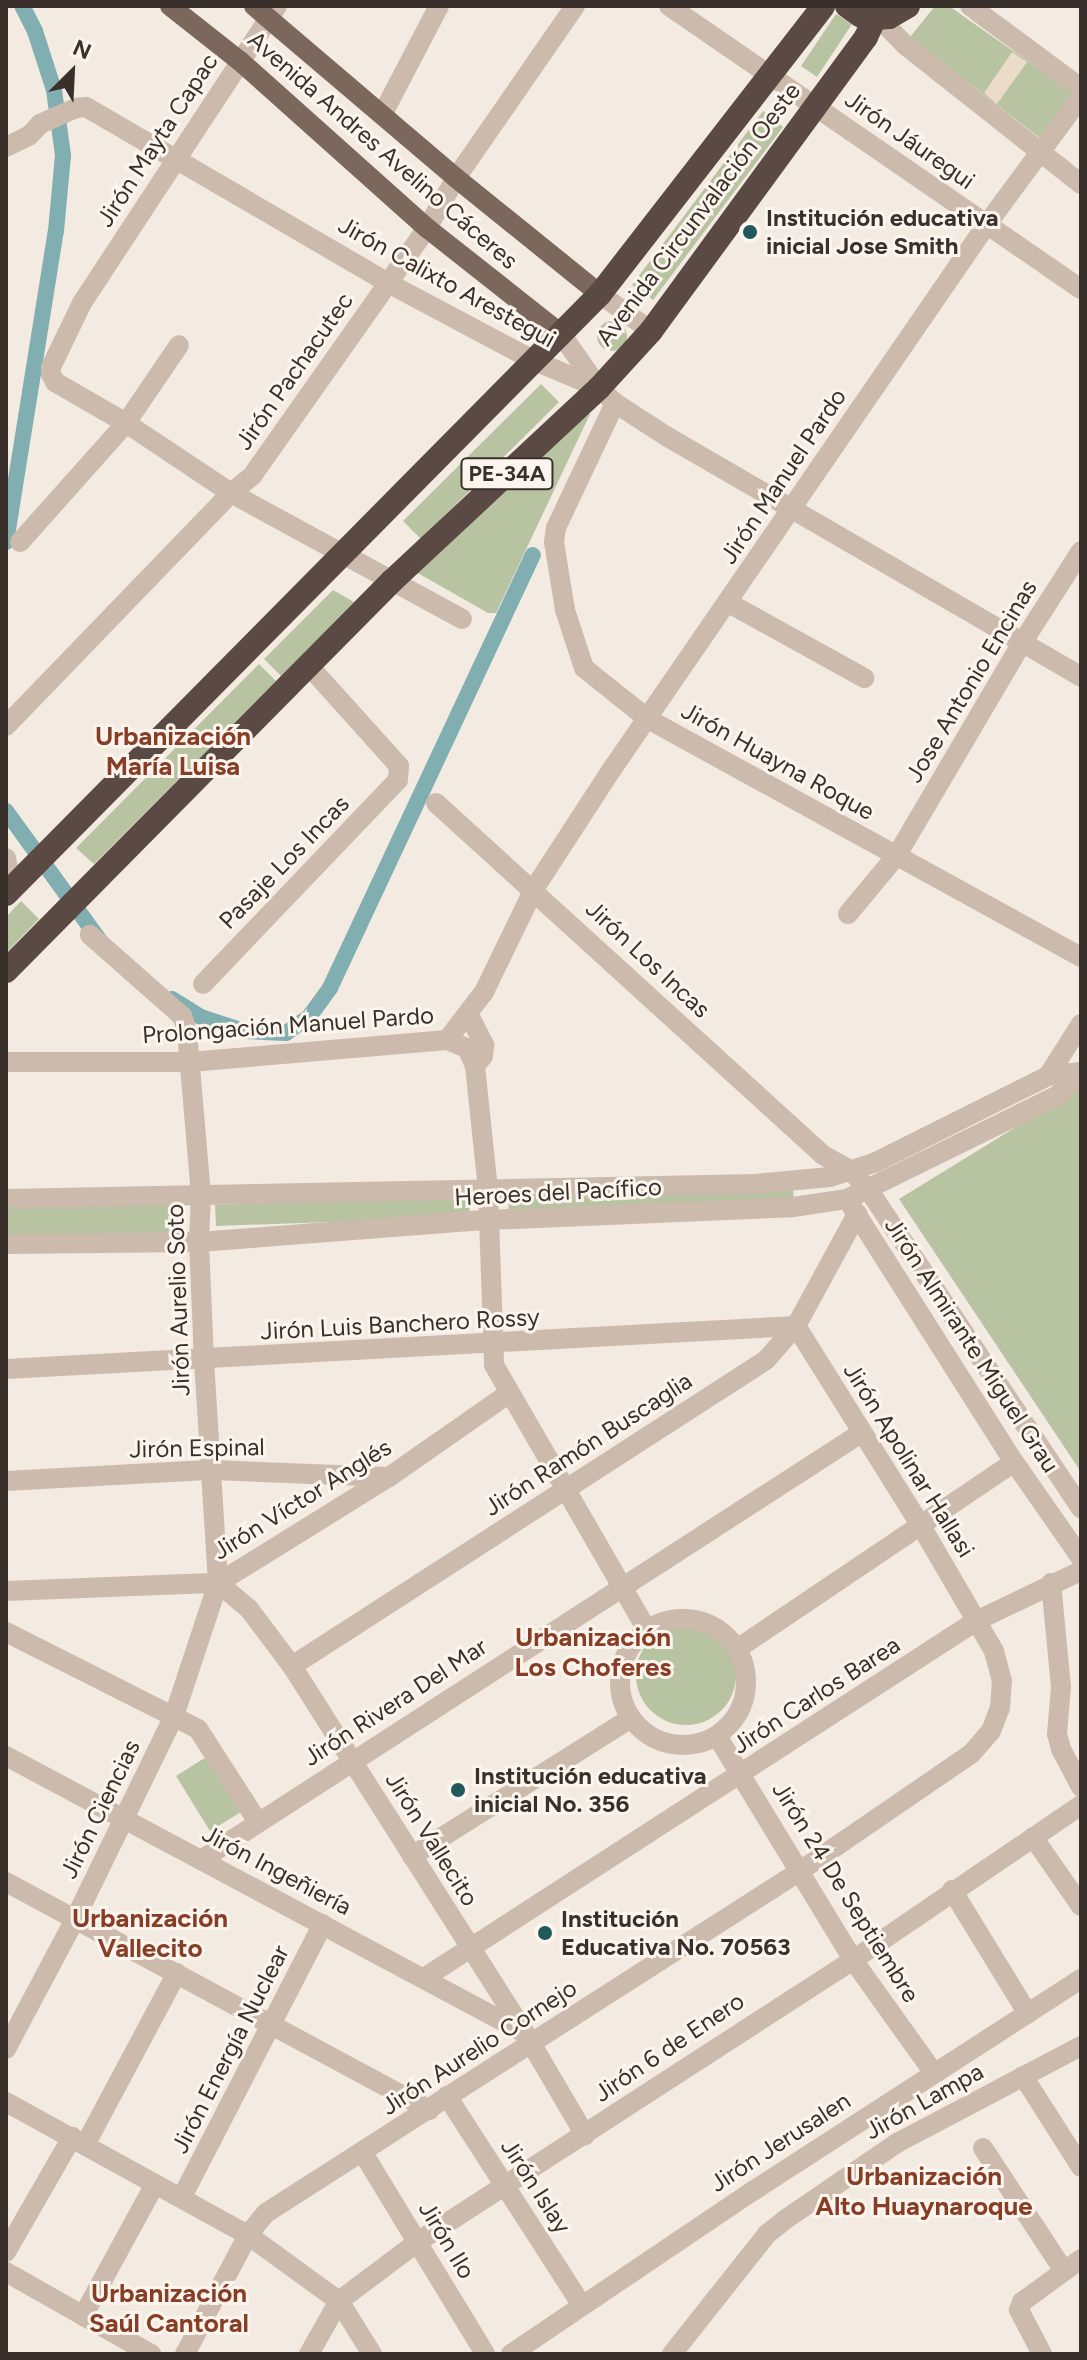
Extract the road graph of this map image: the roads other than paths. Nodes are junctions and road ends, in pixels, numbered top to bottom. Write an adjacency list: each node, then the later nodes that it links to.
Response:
1 (170, 6): 11 (main road, Avenida Andres Avelino Cáceres)
2 (439, 6): 16 (street)
3 (575, 6): 20 (street, Jirón Pachacutec)
4 (669, 6): 12 (street, Jirón Jáuregui)
5 (823, 6): 12 (highway, Avenida Circunvalación Oeste / PE-34A)
6 (847, 6): 10 (highway)
7 (908, 6): 10 (highway)
8 (970, 6): 13 (street)
9 (266, 10): 11 (street, Jirón Mayta Capac); 16 (main road, Avenida Andres Avelino Cáceres)
10 (877, 18): 15 (highway, Avenida Circunvalación Oeste / PE-34A); 18 (street)
11 (240, 61): 19 (street, Jirón Mayta Capac); 23 (main road, Avenida Andres Avelino Cáceres)
12 (769, 74): 15 (street, Jirón Jáuregui); 26 (highway, Avenida Circunvalación Oeste / PE-34A)
13 (1081, 88)
14 (1081, 97): 18 (street, Jirón Manuel Pardo)
15 (814, 105): 22 (street, Jirón Jáuregui); 27 (highway, Avenida Circunvalación Oeste / PE-34A)
16 (382, 115): 20 (main road, Avenida Andres Avelino Cáceres)
17 (6, 147): 19 (street, Jirón Calixto Arestegui)
18 (1040, 153): 21 (street); 22 (street, Jirón Manuel Pardo)
19 (176, 157): 24 (street, Jirón Calixto Arestegui); 32 (street, Jirón Mayta Capac)
20 (456, 178): 23 (street, Jirón Pachacutec); 26 (main road, Avenida Andres Avelino Cáceres)
21 (1081, 184)
22 (987, 224): 25 (street, Jirón Jáuregui); 34 (street, Jirón Manuel Pardo)
23 (427, 228): 24 (street, Jirón Pachacutec); 28 (main road, Avenida Andres Avelino Cáceres)
24 (388, 283): 30 (street, Jirón Calixto Arestegui); 33 (street, Jirón Pachacutec)
25 (1081, 289)
26 (600, 294): 27 (street); 28 (highway, Avenida Circunvalación Oeste / PE-34A)
27 (651, 331): 31 (highway, Avenida Circunvalación Oeste / PE-34A)
28 (561, 334): 30 (highway, Avenida Circunvalación Oeste / PE-34A); 31 (street)
29 (179, 345): 32 (street)
30 (535, 361): 31 (street, Jirón Calixto Arestegui); 37 (highway, Avenida Circunvalación Oeste / PE-34A)
31 (607, 396): 34 (street, Jirón Calixto Arestegui); 38 (highway, Avenida Circunvalación Oeste / PE-34A); 45 (street, Jirón Huayna Roque)
32 (126, 423): 33 (street); 35 (street)
33 (231, 493): 37 (street); 46 (street, Jirón Pachacutec)
34 (792, 507): 39 (street, Jirón Manuel Pardo); 41 (street, Jirón Calixto Arestegui)
35 (20, 542)
36 (1081, 551): 41 (street, Jose Antonio Encinas)
37 (340, 554): 38 (street); 50 (highway, Avenida Circunvalación Oeste / PE-34A)
38 (392, 581): 40 (street); 42 (highway, Avenida Circunvalación Oeste / PE-34A)
39 (727, 602): 44 (street); 45 (street, Jirón Manuel Pardo)
40 (462, 619)
41 (1022, 643): 43 (street, Jirón Calixto Arestegui); 48 (street, Jose Antonio Encinas)
42 (308, 665): 55 (highway, Avenida Circunvalación Oeste / PE-34A); 56 (street, Pasaje Los Incas)
43 (1081, 677)
44 (864, 678)
45 (648, 719): 48 (street, Jirón Huayna Roque); 51 (street, Jirón Manuel Pardo)
46 (6, 726)
47 (436, 803): 51 (street, Jirón Los Incas)
48 (897, 855): 52 (street, Jose Antonio Encinas); 54 (street, Jirón Huayna Roque)
49 (6, 858): 50 (street)
50 (14, 887)
51 (534, 889): 57 (street, Prolongación Manuel Pardo); 65 (street, Jirón Los Incas)
52 (848, 914)
53 (90, 935): 61 (street, Jirón Aurelio Soto)
54 (1081, 957)
55 (6, 971)
56 (203, 984)
57 (469, 1015): 59 (street, Prolongación Manuel Pardo); 62 (street)
58 (1081, 1024): 64 (street)
59 (447, 1040): 61 (street, Prolongación Manuel Pardo); 62 (street)
60 (6, 1062): 61 (street, Prolongación Manuel Pardo)
61 (190, 1062): 70 (street, Jirón Aurelio Soto)
62 (475, 1066): 69 (street)
63 (1081, 1074): 64 (street, Heroes del Pacífico); 68 (street, Heroes del Pacífico)
64 (1048, 1076): 66 (street, Heroes del Pacífico)
65 (823, 1155): 66 (street, Jirón Los Incas); 67 (street)
66 (850, 1170): 67 (street, Heroes del Pacífico); 68 (street, Jirón Los Incas)
67 (830, 1177): 69 (street, Heroes del Pacífico); 72 (street, Jirón Almirante Miguel Grau)
68 (868, 1189): 72 (street, Heroes del Pacífico); 87 (street, Jirón Los Incas)
69 (488, 1190): 70 (street, Heroes del Pacífico); 73 (street)
70 (201, 1195): 71 (street, Heroes del Pacífico); 74 (street, Jirón Aurelio Soto)
71 (6, 1199)
72 (852, 1206): 73 (street, Heroes del Pacífico); 76 (street, Jirón Ramón Buscaglia); 82 (street, Jirón Almirante Miguel Grau)
73 (487, 1220): 74 (street, Heroes del Pacífico); 77 (street)
74 (199, 1242): 75 (street, Heroes del Pacífico); 78 (street, Jirón Aurelio Soto)
75 (6, 1244)
76 (796, 1326): 77 (street, Jirón Luis Banchero Rossy); 81 (street, Jirón Apolinar Hallasi); 86 (street, Jirón Ramón Buscaglia)
77 (491, 1345): 78 (street, Jirón Luis Banchero Rossy); 80 (street)
78 (204, 1361): 79 (street, Jirón Luis Banchero Rossy); 83 (street, Jirón Aurelio Soto)
79 (6, 1369)
80 (508, 1394): 84 (street, Jirón Víctor Anglés); 86 (street)
81 (861, 1433): 88 (street, Jirón Apolinar Hallasi); 93 (street, Jirón Rivera Del Mar)
82 (1014, 1462): 88 (street); 89 (street, Jirón Almirante Miguel Grau)
83 (212, 1470): 84 (street, Jirón Espinal); 85 (street, Jirón Espinal); 91 (street, Jirón Aurelio Soto)
84 (389, 1477): 91 (street, Jirón Víctor Anglés)
85 (6, 1481)
86 (567, 1489): 93 (street); 99 (street, Jirón Ramón Buscaglia)
87 (1081, 1508)
88 (921, 1526): 95 (street, Jirón Apolinar Hallasi); 98 (street)
89 (1081, 1558)
90 (1081, 1571): 92 (street, Jirón Carlos Barea)
91 (218, 1583): 94 (street, Jirón Víctor Anglés); 99 (street, Jirón Vallecito); 100 (street, Jirón Ciencias)
92 (1051, 1583): 95 (street, Jirón Carlos Barea); 106 (street)
93 (624, 1585): 96 (street); 104 (street, Jirón Rivera Del Mar)
94 (6, 1591)
95 (976, 1621): 105 (street, Jirón Carlos Barea); 113 (street, Jirón Aurelio Cornejo)
96 (647, 1630): 98 (street); 101 (street)
97 (6, 1632): 100 (street)
98 (737, 1649): 102 (street)
99 (292, 1666): 104 (street, Jirón Vallecito)
100 (174, 1716): 108 (street, Jirón Ciencias); 109 (street)
101 (631, 1718): 102 (street); 111 (street)
102 (717, 1736): 105 (street, Jirón 24 De Septiembre)
103 (7, 1760): 108 (street, Jirón Ingeñiería)
104 (352, 1760): 109 (street, Jirón Rivera Del Mar); 111 (street, Jirón Vallecito)
105 (741, 1775): 113 (street, Jirón 24 De Septiembre); 119 (street, Jirón Carlos Barea)
106 (1081, 1787)
107 (1081, 1805): 110 (street, Jirón 6 de Enero)
108 (125, 1818): 112 (street, Jirón Ingeñiería); 117 (street, Jirón Ciencias)
109 (258, 1822): 112 (street, Jirón Rivera Del Mar)
110 (1033, 1837): 115 (street, Jirón 6 de Enero); 116 (street)
111 (412, 1856): 119 (street, Jirón Vallecito)
112 (201, 1860): 118 (street, Jirón Ingeñiería)
113 (800, 1871): 120 (street, Jirón 24 De Septiembre); 126 (street, Jirón Aurelio Cornejo)
114 (6, 1882): 117 (street)
115 (952, 1890): 120 (street, Jirón 6 de Enero); 124 (street)
116 (1081, 1906)
117 (75, 1919): 121 (street); 127 (street, Jirón Ciencias)
118 (323, 1924): 122 (street, Jirón Ingeñiería); 125 (street, Jirón Energía Nuclear)
119 (471, 1950): 122 (street, Jirón Carlos Barea); 126 (street, Jirón Vallecito)
120 (853, 1960): 129 (street, Jirón 24 De Septiembre); 134 (street, Jirón 6 de Enero)
121 (177, 1973): 125 (street); 135 (street)
122 (424, 1978): 126 (street, Jirón Ingeñiería)
123 (1081, 1979): 124 (street, Jirón Jerusalen)
124 (1028, 2014): 129 (street, Jirón Jerusalen)
125 (272, 2023): 133 (street); 141 (street, Jirón Energía Nuclear)
126 (527, 2037): 131 (street, Jirón Aurelio Cornejo); 134 (street, Jirón Vallecito)
127 (6, 2049)
128 (1080, 2049): 130 (street, Jirón Lampa)
129 (934, 2073): 148 (street, Jirón Jerusalen)
130 (1023, 2076): 138 (street); 156 (street, Jirón Lampa)
131 (447, 2096): 133 (street, Jirón Aurelio Cornejo); 140 (street, Jirón Islay)
132 (6, 2102): 135 (street)
133 (430, 2110): 137 (street, Jirón Aurelio Cornejo)
134 (585, 2135): 140 (street, Jirón 6 de Enero)
135 (78, 2141): 139 (street); 144 (street)
136 (983, 2148): 145 (street)
137 (363, 2153): 142 (street, Jirón Aurelio Cornejo); 143 (street, Jirón Ilo)
138 (1081, 2167)
139 (155, 2184): 141 (street); 149 (street)
140 (503, 2184): 143 (street, Jirón 6 de Enero); 148 (street, Jirón Islay)
141 (182, 2197): 142 (street)
142 (248, 2235): 147 (street); 151 (street, Jirón Aurelio Cornejo)
143 (419, 2241): 147 (street, Jirón 6 de Enero); 154 (street, Jirón Ilo)
144 (6, 2252)
145 (1073, 2265): 157 (street)
146 (6, 2272): 149 (street)
147 (339, 2301): 152 (street, Jirón 6 de Enero); 153 (street)
148 (581, 2304): 155 (street, Jirón Jerusalen)
149 (83, 2316): 150 (street)
150 (151, 2354)
151 (185, 2354)
152 (309, 2354)
153 (372, 2354)
154 (485, 2354)
155 (511, 2354)
156 (672, 2354)
157 (1042, 2354)

